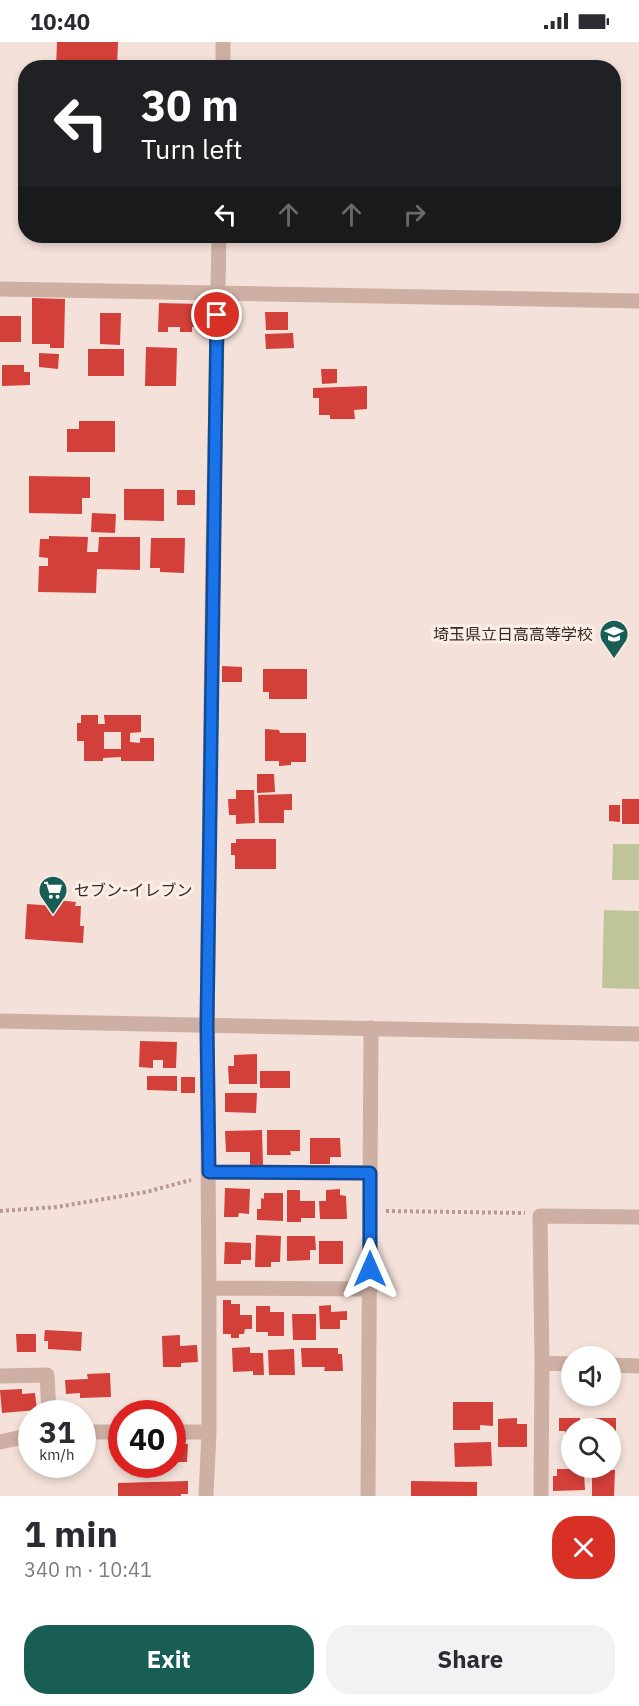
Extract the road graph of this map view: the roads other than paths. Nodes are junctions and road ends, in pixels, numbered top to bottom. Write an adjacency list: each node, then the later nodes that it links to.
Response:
1 (223, 42): 2 (street)
2 (223, 60)
3 (219, 243): 5 (street)
4 (0, 289): 5 (street)
5 (217, 292): 6 (street); 8 (street)
6 (639, 301)
7 (0, 1021): 8 (street)
8 (207, 1025): 9 (street); 11 (street)
9 (371, 1029): 10 (street); 12 (street)
10 (639, 1034)
11 (209, 1172): 12 (street); 14 (street)
12 (370, 1173): 15 (street)
13 (639, 1217): 16 (street)
14 (209, 1288): 15 (street); 23 (street)
15 (370, 1288): 27 (street)
16 (542, 1363): 17 (street); 28 (street)
17 (561, 1364)
18 (621, 1365): 19 (street)
19 (639, 1366)
20 (0, 1376): 21 (street)
21 (48, 1400)
22 (186, 1432): 23 (street)
23 (209, 1432): 26 (street)
24 (18, 1438): 25 (street)
25 (0, 1442)
26 (206, 1496)
27 (368, 1496)
28 (541, 1496)

